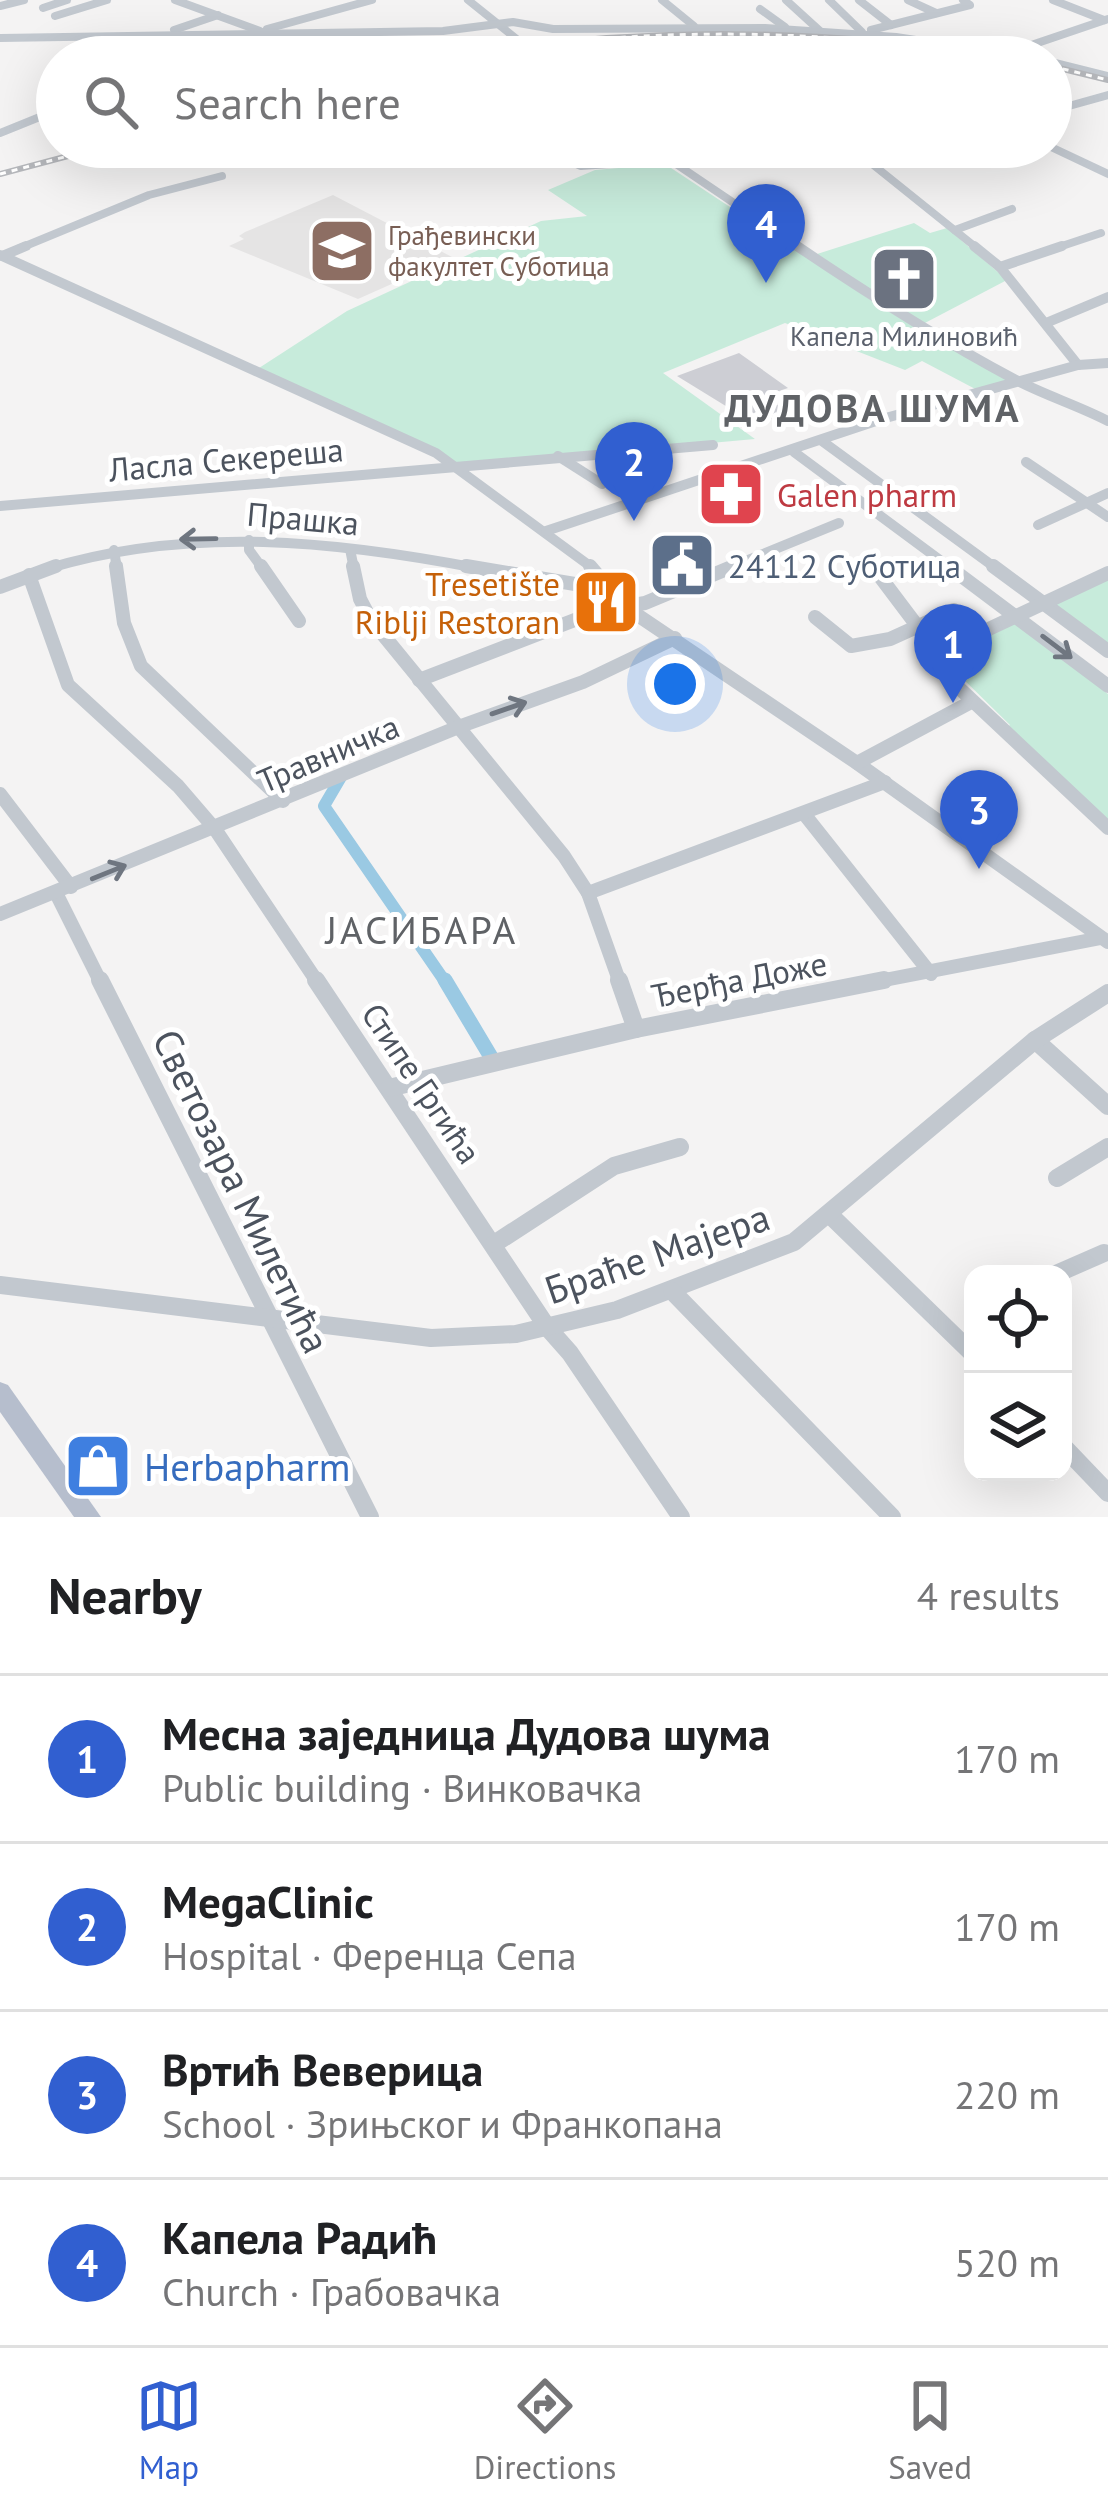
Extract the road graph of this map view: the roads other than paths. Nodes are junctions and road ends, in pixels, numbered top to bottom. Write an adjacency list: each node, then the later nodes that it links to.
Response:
1 (24, 0): 14 (street)
2 (67, 0): 15 (street)
3 (106, 0): 19 (street)
4 (371, 0): 26 (street)
5 (468, 0): 21 (street)
6 (662, 0): 23 (street)
7 (786, 0): 25 (street)
8 (829, 0): 27 (street)
9 (859, 0): 22 (street)
10 (908, 0): 17 (street)
11 (963, 0): 17 (street)
12 (1053, 0): 20 (street)
13 (181, 1): 18 (street)
14 (0, 7)
15 (44, 8)
16 (760, 9): 24 (street)
17 (938, 14): 22 (street)
18 (218, 15): 26 (street); 28 (street)
19 (56, 16)
20 (1106, 19): 34 (street)
21 (496, 24): 23 (street); 29 (street); 32 (street)
22 (891, 25): 27 (street)
23 (694, 26): 24 (street)
24 (788, 29): 25 (street)
25 (820, 31): 27 (street)
26 (258, 33): 28 (street); 29 (street)
27 (863, 33): 33 (street)
28 (164, 35): 30 (street)
29 (296, 35): 31 (street)
30 (109, 36)
31 (278, 36)
32 (512, 36)
33 (885, 36)
34 (1058, 36)
35 (36, 37): 36 (street)
36 (0, 38)
37 (1072, 67): 38 (street)
38 (1108, 76)
39 (1108, 95): 40 (street)
40 (1072, 105)
41 (36, 118): 42 (street)
42 (0, 133)
43 (1072, 155): 46 (street)
44 (680, 168): 57 (street)
45 (877, 168): 49 (street)
46 (1104, 168)
47 (222, 176): 51 (street)
48 (1012, 208): 49 (street)
49 (955, 230): 52 (street)
50 (1101, 233): 52 (street)
51 (1, 256): 64 (street)
52 (1000, 267): 54 (street)
53 (1108, 297): 54 (street)
54 (1046, 323): 56 (street)
55 (1108, 363): 56 (street)
56 (1078, 365): 57 (street)
57 (1020, 382): 58 (street); 59 (street)
58 (1108, 422)
59 (822, 440): 61 (street); 81 (street)
60 (713, 445): 62 (street, Ласла Секереша)
61 (794, 452): 72 (street); 84 (street)
62 (558, 457): 64 (street, Ласла Секереша); 65 (street)
63 (1026, 462): 67 (street)
64 (456, 466): 68 (street, Ласла Секереша); 72 (street)
65 (602, 484)
66 (1108, 494): 67 (street)
67 (1087, 503): 69 (street); 71 (street)
68 (0, 506)
69 (1108, 517)
70 (838, 524): 82 (street)
71 (1038, 525)
72 (546, 531): 80 (street)
73 (249, 540): 74 (street, Прашка); 75 (street, Прашка, one-way to 75); 86 (street)
74 (350, 549): 80 (street, Прашка); 90 (street)
75 (114, 550): 77 (street, Прашка); 97 (street)
76 (868, 560): 87 (street)
77 (29, 575): 79 (street, Прашка); 100 (street, Стипе Гргића)
78 (1105, 578): 81 (street)
79 (0, 587)
80 (605, 589): 82 (street)
81 (1042, 603): 84 (street); 89 (street)
82 (624, 606): 88 (street); 90 (street)
83 (954, 610): 87 (street)
84 (1015, 615): 91 (street, one-way to 91); 92 (street)
85 (815, 617): 87 (street)
86 (299, 622)
87 (918, 627)
88 (675, 638): 93 (street, Травничка, one-way to 88); 94 (street)
89 (1108, 651)
90 (419, 680): 93 (street)
91 (1108, 686)
92 (971, 702): 94 (street); 99 (street)
93 (460, 726): 97 (street, Травничка); 102 (street)
94 (857, 763): 95 (street)
95 (885, 782): 98 (street); 104 (street)
96 (0, 794): 101 (street, Светозара Милетића)
97 (283, 801): 100 (street, Травничка)
98 (805, 815): 102 (street); 105 (street)
99 (1108, 828)
100 (214, 829): 101 (street, Травничка, one-way to 100); 109 (street, Стипе Гргића)
101 (64, 890): 103 (street, Травничка); 120 (street, Светозара Милетића)
102 (588, 893): 107 (street)
103 (0, 914)
104 (1105, 940): 105 (street, Ђерђа Доже)
105 (931, 974): 107 (street, Ђерђа Доже)
106 (1108, 992): 108 (street, Браће Мајера)
107 (636, 1029): 109 (street, Ђерђа Доже)
108 (1036, 1040): 110 (street); 114 (street, Браће Мајера)
109 (389, 1088): 115 (street, Стипе Гргића)
110 (1108, 1106)
111 (680, 1147): 115 (street)
112 (1108, 1148): 113 (street)
113 (1057, 1178)
114 (829, 1214): 119 (street, Браће Мајера); 122 (street)
115 (494, 1244): 121 (street, Стипе Гргића)
116 (1104, 1253): 117 (street)
117 (1072, 1267)
118 (0, 1285): 120 (street, Браће Мајера)
119 (672, 1291): 121 (street, Браће Мајера); 129 (street)
120 (269, 1318): 121 (street, Браће Мајера); 127 (street, Светозара Милетића)
121 (548, 1327): 128 (street, Стипе Гргића)
122 (964, 1341)
123 (0, 1393): 126 (main road)
124 (1072, 1455): 125 (street)
125 (1108, 1493)
126 (86, 1516)
127 (370, 1517)
128 (681, 1517)
129 (892, 1517)

